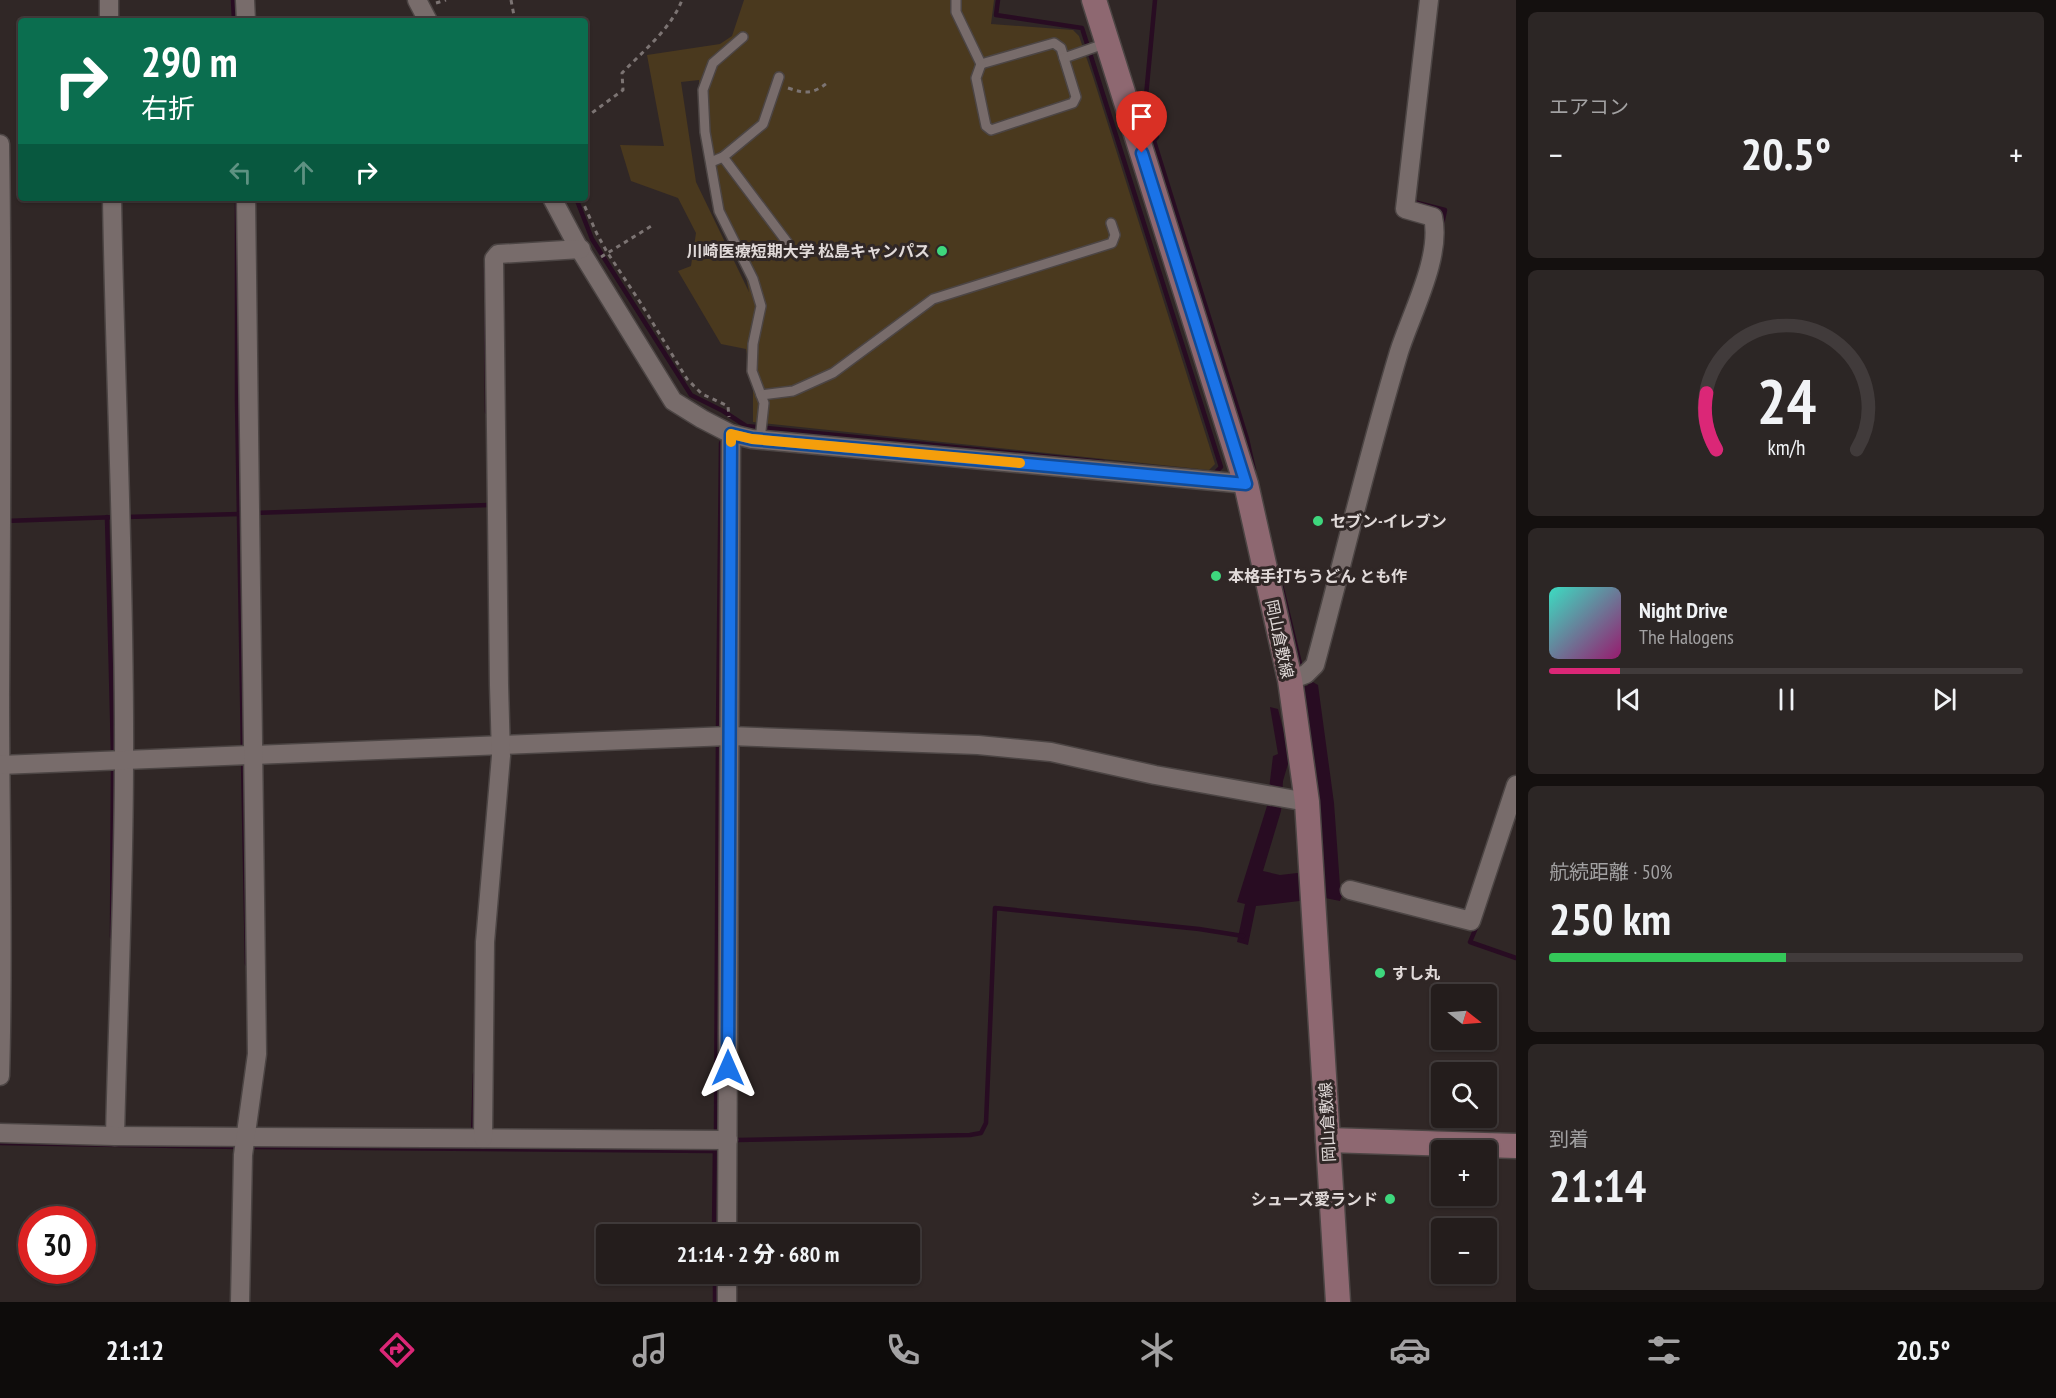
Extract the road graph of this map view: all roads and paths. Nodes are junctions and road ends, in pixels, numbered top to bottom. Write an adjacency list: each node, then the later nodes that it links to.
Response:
1 (109, 0): 10 (street)
2 (245, 0): 11 (street)
3 (446, 0): 9 (path)
4 (511, 0): 12 (path)
5 (682, 0): 19 (path)
6 (956, 0): 16 (lane)
7 (1094, 0): 14 (main road, 岡山倉敷線)
8 (1429, 0): 39 (street)
9 (425, 8)
10 (109, 18)
11 (246, 18)
12 (514, 18)
13 (743, 37): 22 (lane)
14 (1101, 45): 15 (lane); 36 (main road, 岡山倉敷線)
15 (1064, 58): 16 (lane); 16 (lane)
16 (981, 64)
17 (778, 81): 18 (path); 21 (lane)
18 (827, 82)
19 (588, 116)
20 (0, 144): 37 (street)
21 (723, 157): 22 (lane); 29 (lane)
22 (711, 162): 32 (lane)
23 (112, 201): 43 (street)
24 (246, 201): 42 (street)
25 (554, 201): 30 (street)
26 (582, 201): 31 (path)
27 (1111, 223): 32 (lane)
28 (653, 225): 31 (path)
29 (787, 242)
30 (578, 245): 35 (street); 41 (street)
31 (606, 253): 33 (path)
32 (761, 394): 34 (lane)
33 (729, 409)
34 (761, 432): 35 (street); 36 (street)
35 (731, 434): 40 (street)
36 (1246, 484): 39 (main road, 岡山倉敷線)
37 (1, 518): 38 (street)
38 (1, 525): 44 (street)
39 (1299, 677): 46 (main road, 岡山倉敷線)
40 (721, 736): 41 (street); 46 (street); 52 (street)
41 (495, 746): 42 (street); 51 (street)
42 (247, 754): 43 (street); 54 (street)
43 (124, 759): 44 (street); 50 (street)
44 (0, 765): 48 (street)
45 (1516, 785): 47 (street)
46 (1307, 802): 53 (main road, 岡山倉敷線)
47 (1350, 890)
48 (0, 1076)
49 (0, 1133): 50 (street)
50 (115, 1136): 54 (street)
51 (476, 1138): 52 (street); 54 (street)
52 (720, 1140): 56 (street)
53 (1328, 1140): 55 (main road); 60 (main road, 岡山倉敷線)
54 (244, 1144): 58 (street)
55 (1516, 1146)
56 (726, 1224)
57 (727, 1284): 59 (street)
58 (240, 1302)
59 (727, 1302)
60 (1338, 1302)

